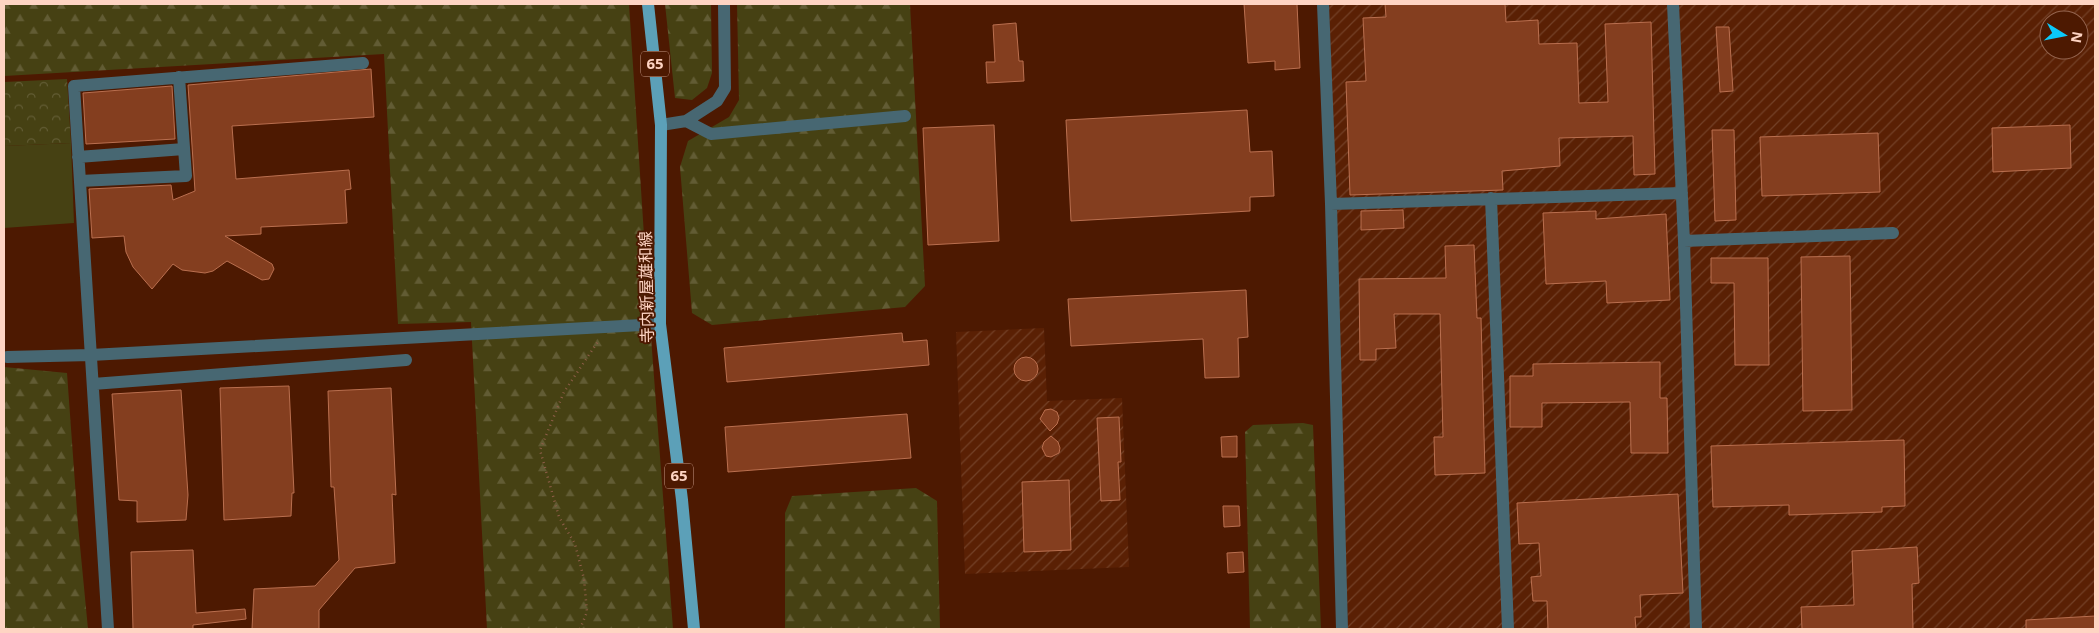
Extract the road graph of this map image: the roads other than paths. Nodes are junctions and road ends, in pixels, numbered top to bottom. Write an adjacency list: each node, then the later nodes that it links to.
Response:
1 (648, 4): 9 (main road, 寺内新屋雄和線 / 65)
2 (724, 4): 8 (street)
3 (1323, 4): 15 (street)
4 (1673, 4): 13 (street)
5 (362, 63): 6 (street)
6 (180, 77): 10 (street); 11 (street)
7 (904, 116): 8 (street)
8 (686, 121): 9 (street)
9 (661, 125): 18 (main road, 寺内新屋雄和線 / 65)
10 (184, 149): 11 (street); 12 (street)
11 (78, 157): 12 (street)
12 (80, 181): 19 (street)
13 (1682, 192): 14 (street); 17 (street)
14 (1491, 198): 15 (street); 26 (street)
15 (1331, 204): 25 (street)
16 (1893, 233): 17 (street)
17 (1684, 241): 27 (street)
18 (660, 324): 19 (street); 24 (main road, 寺内新屋雄和線 / 65)
19 (91, 355): 20 (street); 22 (street)
20 (7, 357)
21 (406, 360): 22 (street)
22 (93, 384): 23 (street)
23 (108, 629)
24 (694, 629)
25 (1342, 629)
26 (1508, 629)
27 (1696, 629)

